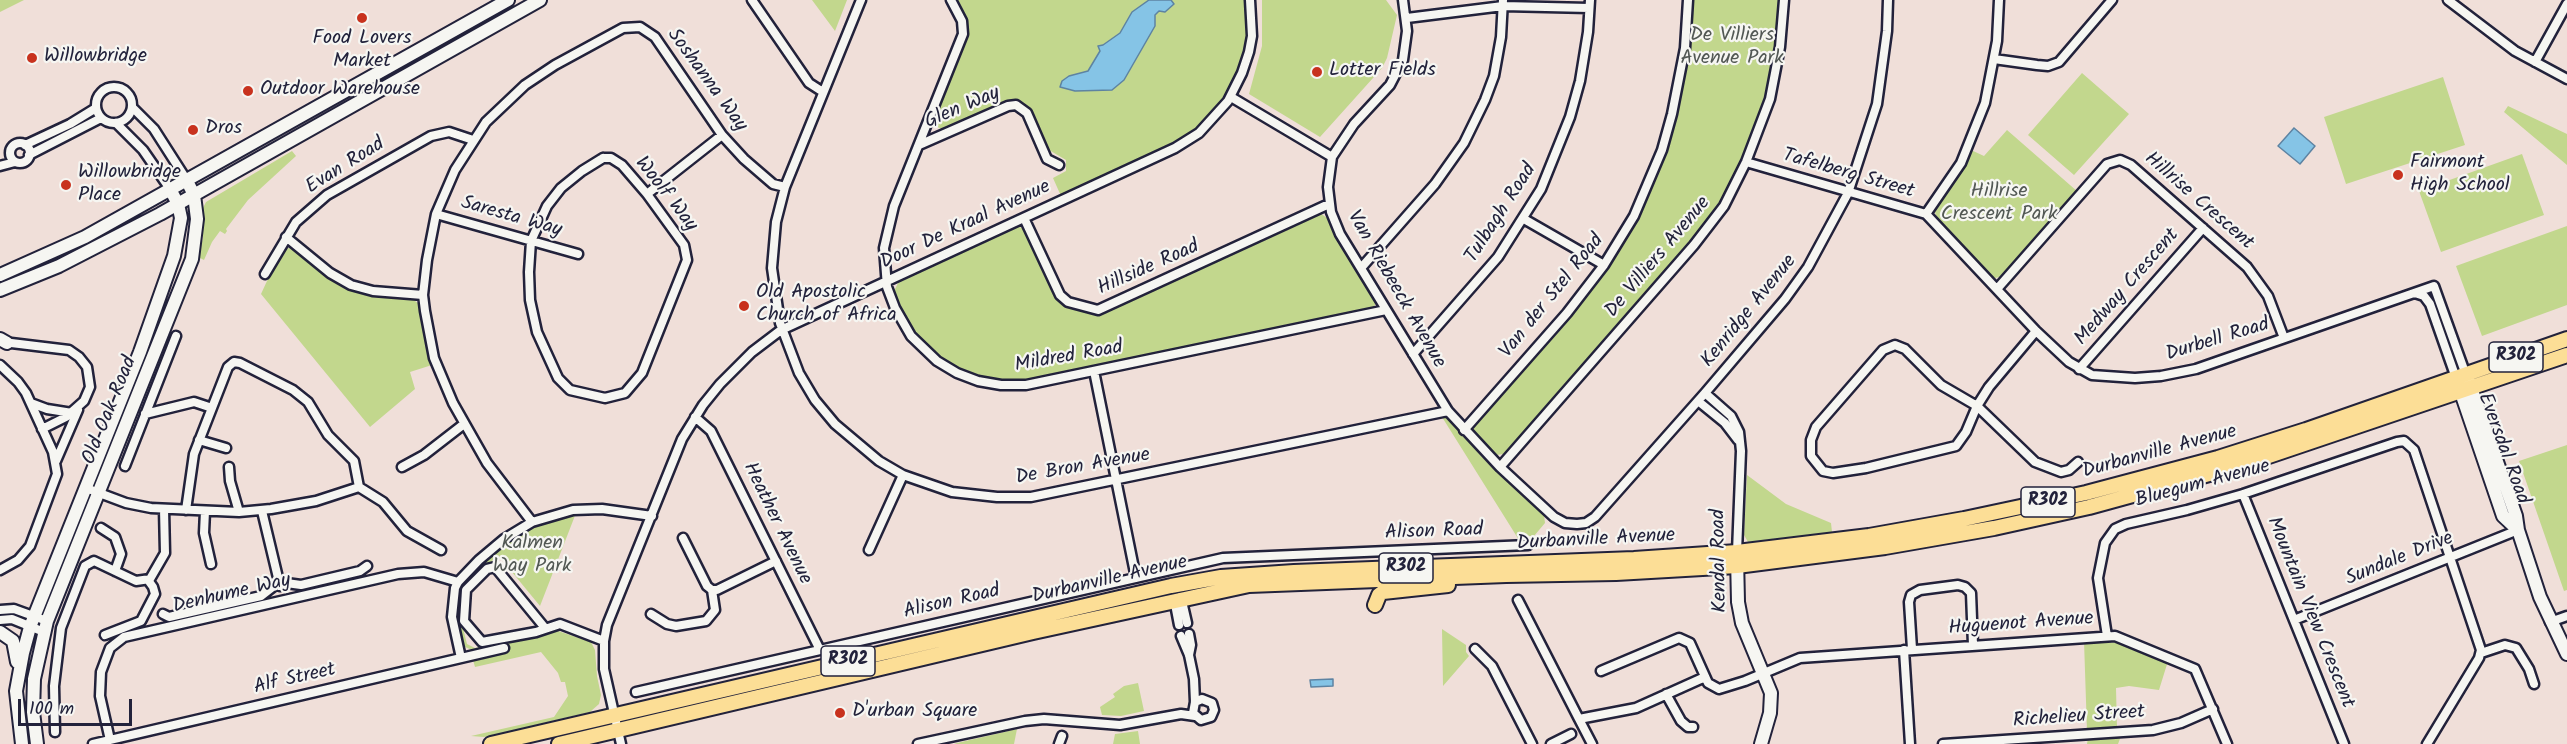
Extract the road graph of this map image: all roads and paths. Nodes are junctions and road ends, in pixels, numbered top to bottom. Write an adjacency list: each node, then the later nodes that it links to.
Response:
1 (508, 0): 39 (main road)
2 (540, 0): 44 (main road)
3 (752, 0): 21 (street)
4 (861, 0): 21 (street, De Bron Avenue)
5 (951, 0): 30 (street, Mildred Road)
6 (1250, 0): 22 (street, Door De Kraal Avenue)
7 (1403, 0): 17 (street, Van Riebeeck Avenue)
8 (1688, 0): 57 (street, Van der Stel Road)
9 (1784, 0): 36 (street, De Villiers Avenue)
10 (1888, 0): 42 (street, Kenridge Avenue)
11 (1999, 0): 18 (street, Tafelberg Street)
12 (2448, 0): 19 (street)
13 (2110, 1): 18 (street)
14 (1503, 3): 15 (street); 17 (street); 58 (street)
15 (1590, 4): 51 (street, Tulbagh Road)
16 (2567, 4): 19 (street)
17 (1407, 18): 33 (street, Van Riebeeck Avenue)
18 (1994, 59): 49 (street, Tafelberg Street)
19 (2535, 62): 20 (street)
20 (2567, 79)
21 (823, 92): 40 (street, De Bron Avenue)
22 (1231, 97): 33 (street); 50 (street, Door De Kraal Avenue)
23 (132, 107): 24 (street); 26 (street); 39 (street, Old Oak Road)
24 (96, 108): 25 (street); 29 (street)
25 (101, 118): 26 (street); 32 (street)
26 (116, 123): 41 (street, Old Oak Road)
27 (722, 135): 28 (street, Soshanna Way); 40 (street, Soshanna Way); 43 (street)
28 (473, 140): 48 (street, Soshanna Way); 53 (street, Evan Road)
29 (26, 145): 31 (street); 32 (street)
30 (919, 145): 37 (street, Glen Way); 62 (street, Mildred Road)
31 (10, 152): 34 (street); 35 (street)
32 (29, 155): 35 (street)
33 (1332, 157): 46 (street, Van Riebeeck Avenue)
34 (0, 158)
35 (15, 162): 38 (street)
36 (1746, 162): 42 (street, Tafelberg Street); 104 (street, De Villiers Avenue)
37 (1059, 165)
38 (0, 166)
39 (186, 179): 41 (main road); 44 (main road, Old Oak Road)
40 (784, 187): 70 (street, De Bron Avenue)
41 (170, 189): 45 (main road, Old Oak Road); 60 (main road)
42 (1848, 193): 49 (street, Tafelberg Street); 83 (street, Kenridge Avenue)
43 (646, 194): 54 (street, Woolf Way); 54 (street, Woolf Way)
44 (194, 195): 45 (main road); 69 (main road, Old Oak Road)
45 (178, 204): 47 (main road); 56 (main road, Old Oak Road)
46 (1329, 204): 50 (street, Hillside Road); 58 (street, Van Riebeeck Avenue)
47 (160, 214): 56 (main road); 61 (main road)
48 (436, 214): 54 (street, Saresta Way); 66 (street, Soshanna Way)
49 (1926, 214): 63 (street, Durbell Road)
50 (1024, 218): 62 (street, Door De Kraal Avenue)
51 (1524, 219): 57 (street); 77 (street, Tulbagh Road)
52 (2203, 228): 63 (street, Hillrise Crescent); 73 (street, Hillrise Crescent); 80 (street, Medway Crescent)
53 (286, 237): 59 (street, Evan Road); 66 (street)
54 (531, 241): 55 (street, Saresta Way)
55 (578, 255)
56 (174, 256): 76 (main road, Old Oak Road)
57 (1604, 265): 95 (street, Van der Stel Road)
58 (1361, 268): 68 (street, Van Riebeeck Avenue)
59 (265, 274)
60 (0, 275)
61 (33, 278): 64 (main road); 67 (main road)
62 (886, 281): 70 (street, Door De Kraal Avenue); 81 (street, Mildred Road)
63 (1997, 289): 71 (street, Durbell Road)
64 (0, 290)
65 (2414, 293): 73 (street, Durbell Road); 82 (street); 82 (street, Durbell Road)
66 (423, 295): 93 (street, Soshanna Way)
67 (0, 297)
68 (1386, 310): 77 (street, Van Riebeeck Avenue); 81 (street, Mildred Road)
69 (169, 319): 76 (main road); 109 (main road, Old Oak Road)
70 (782, 330): 92 (street, Door De Kraal Avenue); 105 (street, De Bron Avenue)
71 (2036, 331): 80 (street, Durbell Road); 87 (street)
72 (176, 336): 91 (street)
73 (2284, 338): 80 (street, Durbell Road)
74 (2567, 339): 82 (main road, Durbanville Avenue / R302)
75 (2, 342): 86 (street)
76 (140, 352): 107 (main road, Old Oak Road)
77 (1413, 354): 89 (street, Van Riebeeck Avenue)
78 (2567, 355): 82 (main road, Durbanville Avenue / R302)
79 (0, 365): 85 (street)
80 (2079, 369)
81 (1094, 371): 106 (street)
82 (2463, 383): 120 (main road, Eversdal Road); 126 (main road, Durbanville Avenue / R302)
83 (1705, 393): 84 (street, Kenridge Avenue); 97 (street, Kendal Road)
84 (1698, 401): 97 (street); 118 (street, Kenridge Avenue)
85 (31, 403): 90 (street); 94 (street)
86 (80, 405): 90 (street); 99 (street)
87 (1977, 406): 87 (street); 100 (street)
88 (212, 408): 91 (street); 96 (street); 108 (street)
89 (1448, 411): 95 (street, Van Riebeeck Avenue); 106 (street, De Bron Avenue)
90 (72, 412): 94 (street)
91 (145, 414): 101 (street)
92 (695, 417): 116 (street, Door De Kraal Avenue); 127 (street, Heather Avenue)
93 (464, 424): 103 (street); 117 (street, Soshanna Way)
94 (42, 429): 99 (street)
95 (1464, 430): 104 (street, Van Riebeeck Avenue)
96 (200, 440): 98 (street); 112 (street)
97 (1740, 443): 126 (street, Kendal Road)
98 (226, 448)
99 (56, 462): 130 (street)
100 (2078, 462)
101 (125, 466)
102 (229, 467): 115 (street)
103 (402, 467)
104 (1500, 467): 118 (street, Van Riebeeck Avenue)
105 (903, 475): 106 (street, De Bron Avenue); 124 (street)
106 (1117, 481): 133 (street)
107 (87, 485): 109 (street); 148 (main road, Old Oak Road)
108 (359, 487): 114 (street); 123 (street)
109 (100, 490): 111 (street); 151 (main road, Old Oak Road)
110 (2243, 494): 125 (street, Bluegum Avenue); 147 (street, Mountain View Crescent); 156 (street, Bluegum Avenue)
111 (164, 509): 112 (street); 134 (street)
112 (186, 510): 113 (street)
113 (206, 511): 115 (street); 128 (street)
114 (262, 511): 115 (street); 136 (street)
115 (239, 512)
116 (652, 516): 117 (street); 157 (street, Door De Kraal Avenue)
117 (532, 522): 135 (street)
118 (1573, 524)
119 (101, 528): 131 (street)
120 (2518, 530): 125 (street, Sundale Drive); 149 (main road, Eversdal Road)
121 (683, 538): 138 (street)
122 (1528, 545): 133 (street, Alison Road)
123 (441, 550)
124 (868, 550)
125 (2450, 557): 147 (street, Sundale Drive); 163 (street)
126 (1737, 559): 132 (main road, Durbanville Avenue / R302); 137 (main road, Durbanville Avenue / R302); 167 (main road, Kendal Road)
127 (776, 561): 138 (street); 161 (street, Heather Avenue)
128 (211, 564)
129 (367, 566): 136 (street)
130 (0, 570)
131 (115, 571): 134 (street); 183 (street)
132 (1506, 575): 139 (main road, Durbanville Avenue / R302); 141 (main road)
133 (1137, 578): 161 (street, Alison Road)
134 (148, 580): 154 (street)
135 (458, 582): 165 (street); 185 (street, Denhume Way)
136 (280, 585): 143 (street)
137 (1175, 585): 139 (street); 178 (main road, Durbanville Avenue / R302)
138 (712, 590): 144 (street)
139 (1178, 600): 150 (street); 182 (main road, Durbanville Avenue / R302)
140 (1518, 600): 180 (street)
141 (1375, 606)
142 (0, 610): 148 (street)
143 (163, 614)
144 (651, 614)
145 (2567, 616): 149 (street)
146 (0, 620): 148 (street)
147 (2294, 620): 200 (street, Mountain View Crescent)
148 (32, 621): 151 (street); 170 (main road, Old Oak Road)
149 (2550, 622): 164 (main road, Eversdal Road)
150 (1183, 624)
151 (46, 627): 187 (main road, Old Oak Road)
152 (545, 628): 152 (street); 157 (street)
153 (0, 632): 170 (main road)
154 (105, 635)
155 (1185, 635): 169 (street)
156 (2107, 636): 158 (street, Huguenot Avenue); 176 (street, Huguenot Avenue)
157 (604, 641): 178 (street, Door De Kraal Avenue)
158 (1973, 645): 162 (street, Huguenot Avenue); 162 (street)
159 (504, 648): 165 (street, Alf Street)
160 (1475, 649): 193 (street)
161 (820, 650): 172 (street, Alison Road)
162 (1908, 650): 167 (street, Huguenot Avenue); 197 (street)
163 (2481, 653): 171 (street); 201 (street)
164 (2567, 654)
165 (461, 658): 185 (street, Alf Street)
166 (1601, 671): 168 (street)
167 (1764, 673): 168 (street, Huguenot Avenue); 196 (main road, Kendal Road)
168 (1705, 677): 173 (street)
169 (1194, 680): 174 (street); 175 (street)
170 (18, 681): 186 (main road, Old Oak Road)
171 (2534, 684)
172 (636, 692)
173 (1666, 694): 180 (street); 181 (street)
174 (1206, 699): 175 (street); 179 (street)
175 (1194, 704): 177 (street); 179 (street)
176 (2213, 709): 198 (street, Richelieu Street); 199 (street, Huguenot Avenue)
177 (1181, 714): 179 (street); 192 (street)
178 (614, 716): 182 (street, Door De Kraal Avenue); 189 (main road, R302)
179 (1195, 716)
180 (1579, 719): 195 (street)
181 (1693, 727)
182 (617, 730): 190 (main road, R302); 191 (street, Door De Kraal Avenue)
183 (55, 732)
184 (1571, 734): 194 (street)
185 (110, 740): 188 (street, Alf Street)
186 (22, 744)
187 (37, 744)
188 (93, 744)
189 (491, 744)
190 (559, 744)
191 (621, 744)
192 (918, 744)
193 (1532, 744)
194 (1551, 744)
195 (1592, 744)
196 (1761, 744)
197 (1910, 744)
198 (1943, 744)
199 (2227, 744)
200 (2344, 744)
201 (2427, 744)

